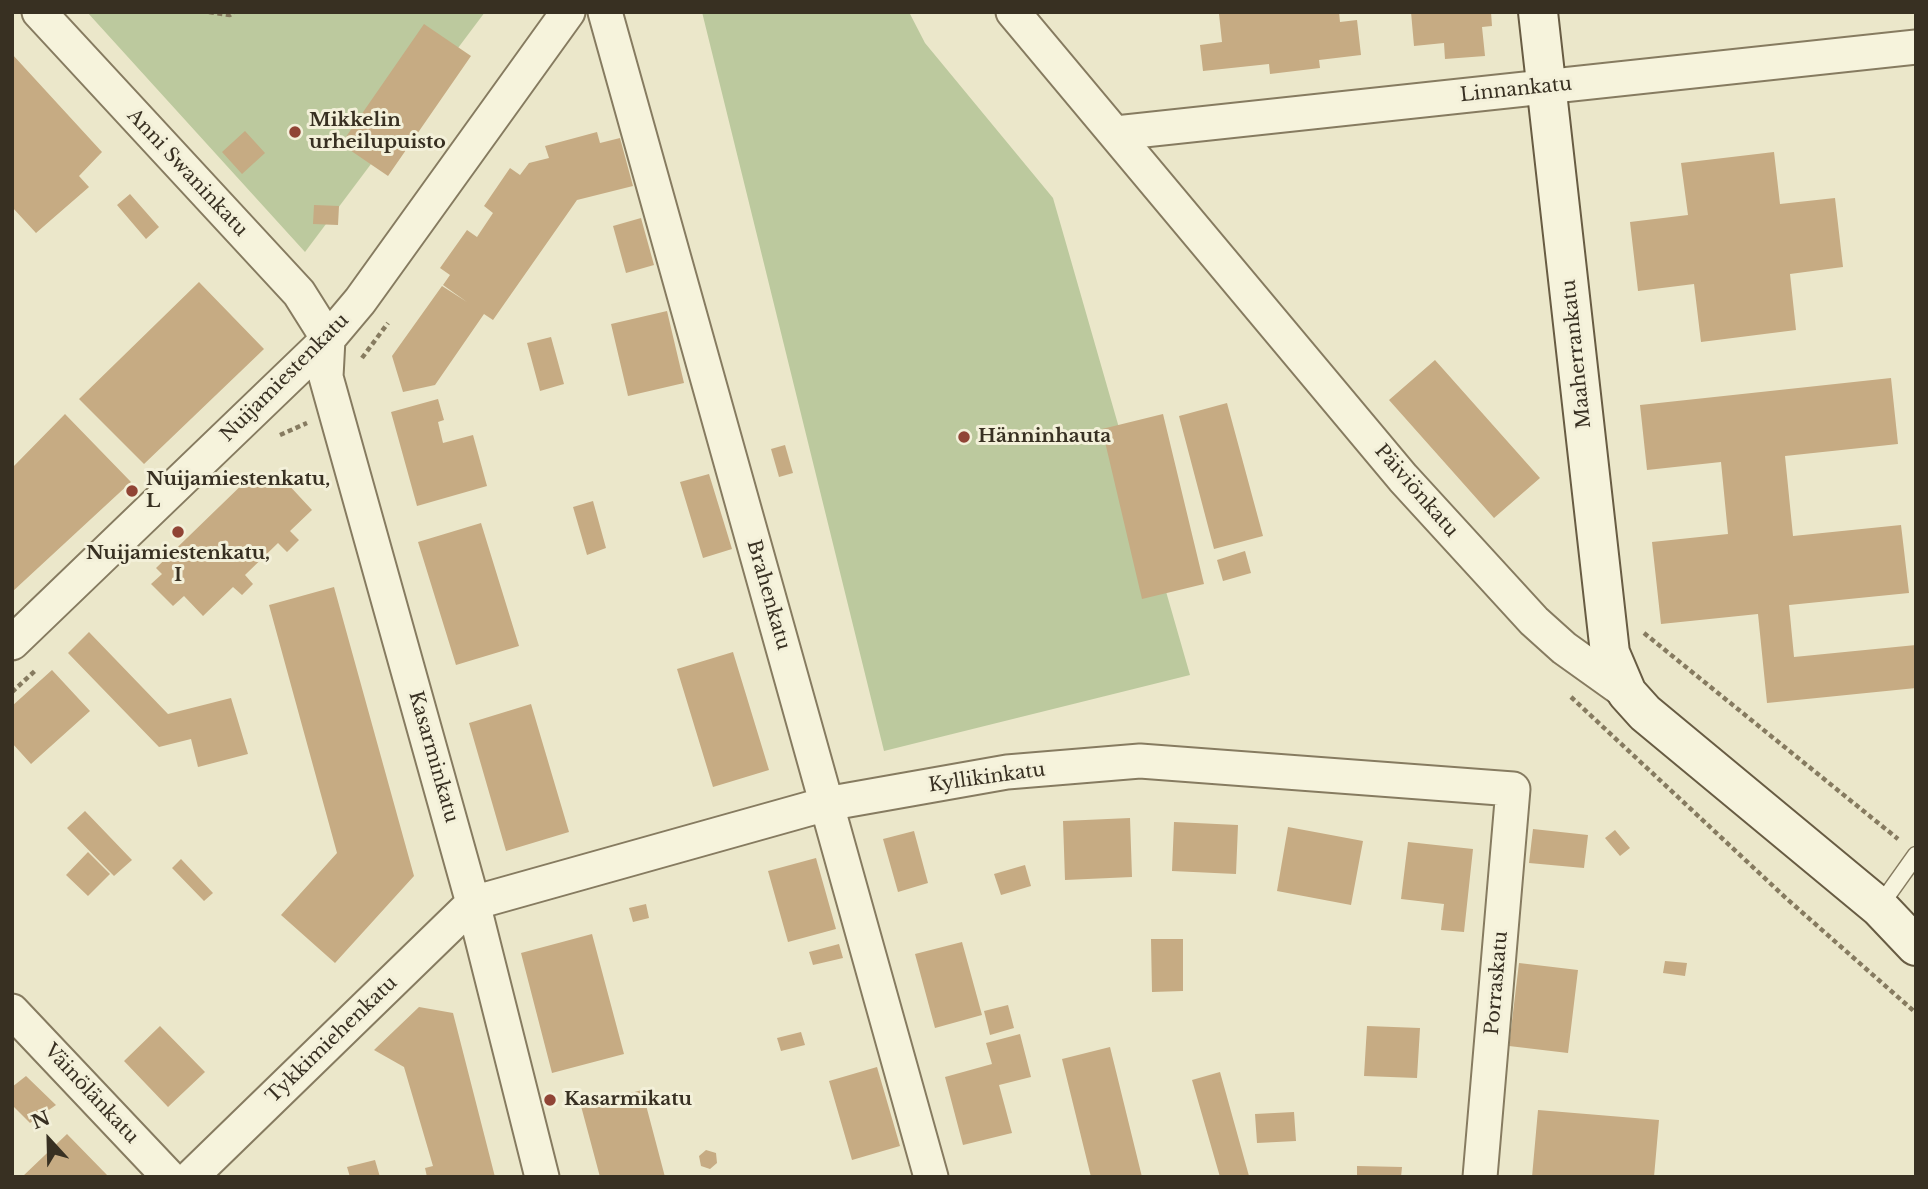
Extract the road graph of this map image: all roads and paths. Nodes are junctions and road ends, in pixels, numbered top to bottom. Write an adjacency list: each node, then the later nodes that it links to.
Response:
1 (38, 12): 11 (street, Anni Swaninkatu)
2 (209, 12): 3 (path)
3 (234, 12)
4 (568, 12): 11 (street, Nuijamiestenkatu)
5 (605, 12): 21 (street, Brahenkatu)
6 (1013, 12): 10 (street, Päiviönkatu)
7 (1538, 12): 9 (main road, Maaherrankatu)
8 (1916, 47): 9 (street, Linnankatu)
9 (1546, 86): 10 (street, Linnankatu); 19 (main road, Maaherrankatu)
10 (1116, 133): 19 (street, Päiviönkatu)
11 (328, 339): 12 (street, Kasarminkatu); 15 (street, Nuijamiestenkatu)
12 (337, 414): 13 (path); 23 (street, Kasarminkatu)
13 (275, 440)
14 (1640, 625): 22 (path)
15 (12, 643)
16 (41, 664): 18 (path)
17 (1564, 691): 28 (path)
18 (12, 692)
19 (1627, 693): 24 (main road, Päiviönkatu)
20 (1513, 789): 21 (street, Kyllikinkatu); 33 (street, Porraskatu)
21 (826, 804): 23 (street, Kyllikinkatu); 32 (street, Brahenkatu)
22 (1910, 850): 24 (lane)
23 (473, 903): 30 (street, Tykkimiehenkatu); 31 (street, Kasarminkatu)
24 (1879, 907): 25 (main road, Päiviönkatu); 26 (main road, Päiviönkatu)
25 (1916, 931)
26 (1916, 946)
27 (12, 1011): 29 (street, Väinölänkatu)
28 (1916, 1013)
29 (169, 1177)
30 (191, 1177)
31 (542, 1177)
32 (931, 1177)
33 (1480, 1177)

